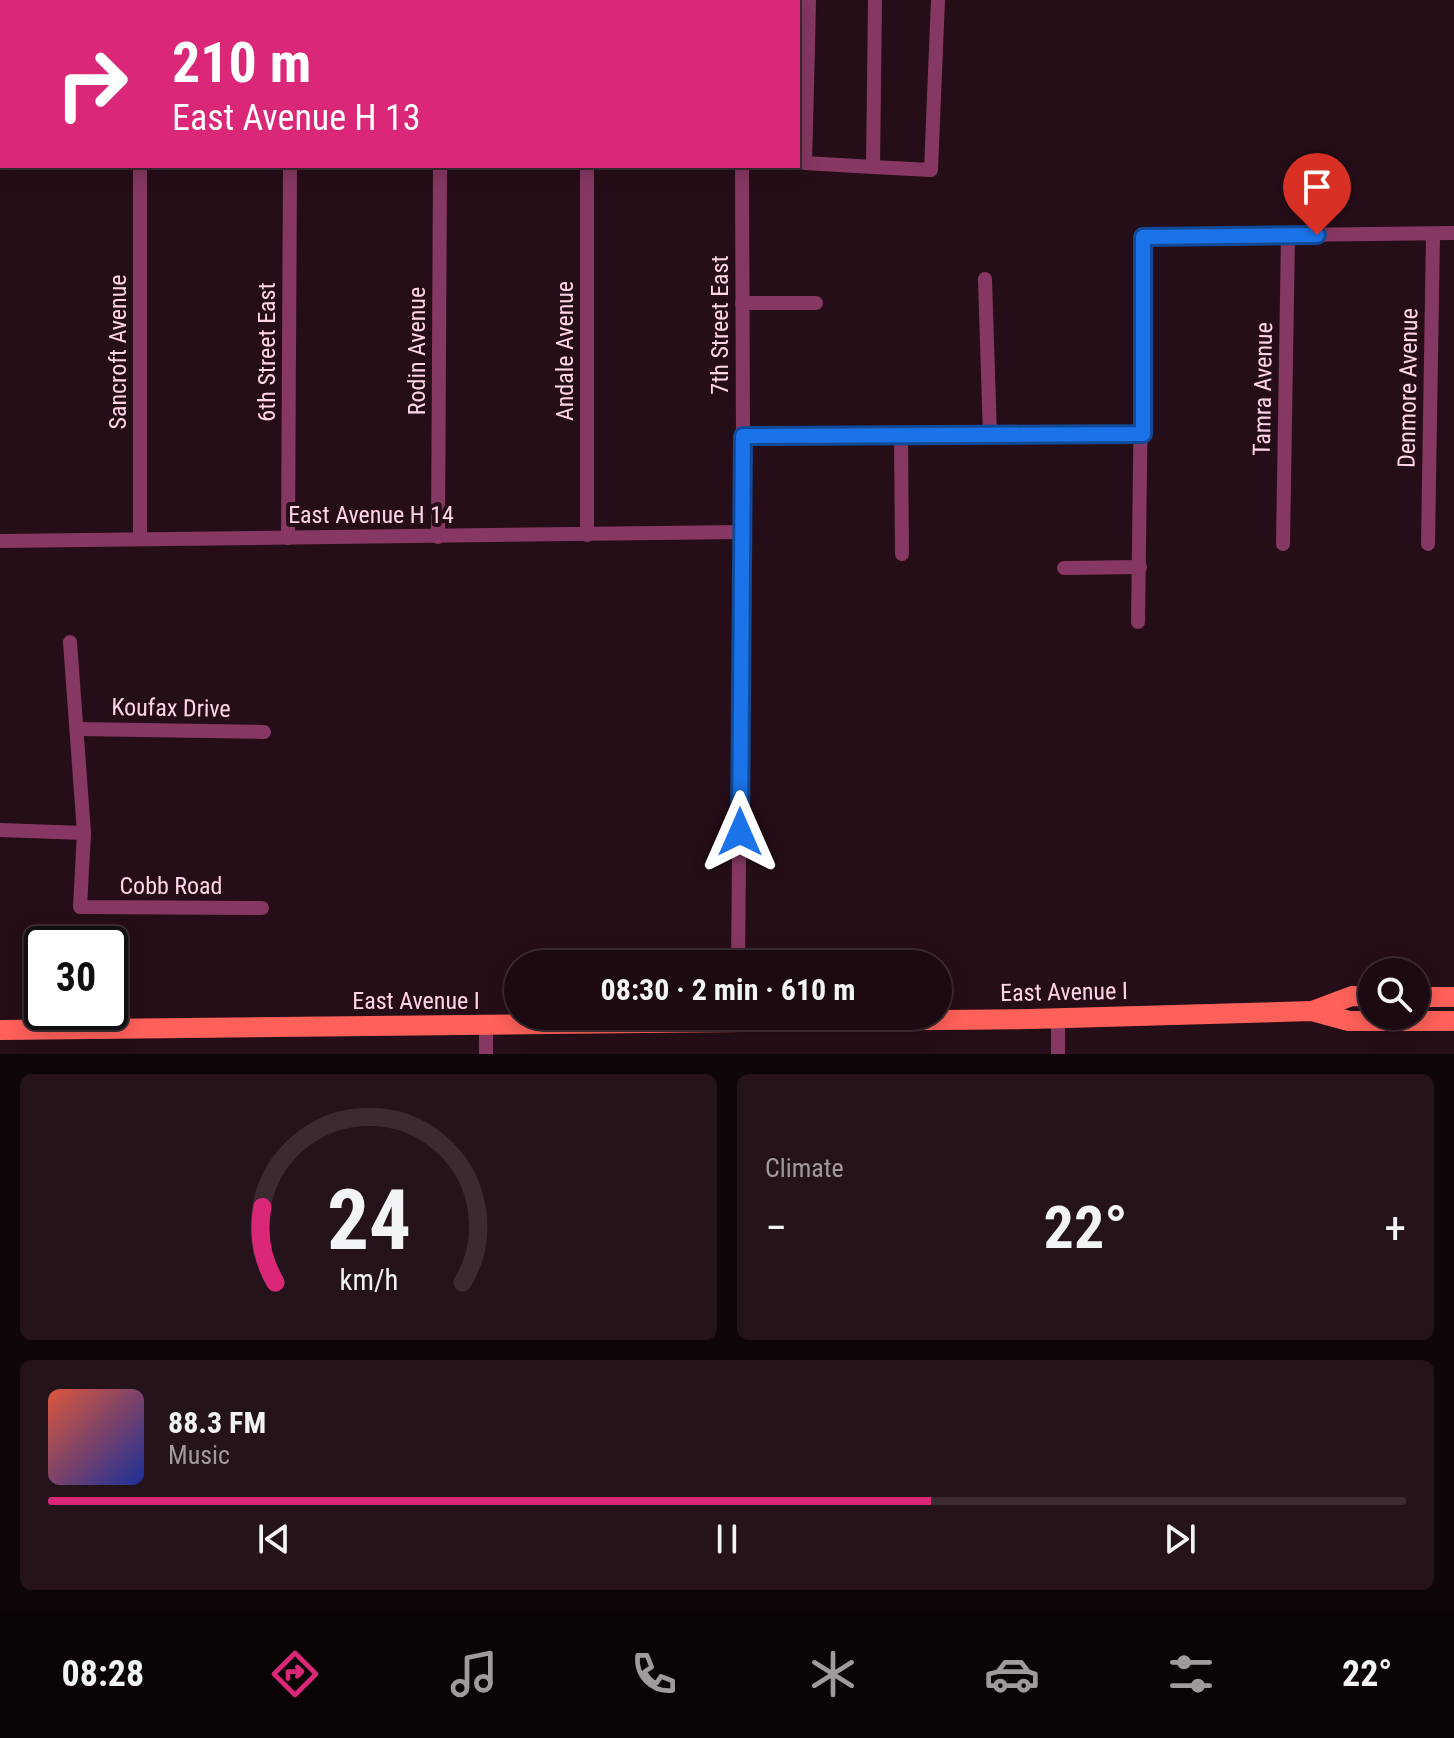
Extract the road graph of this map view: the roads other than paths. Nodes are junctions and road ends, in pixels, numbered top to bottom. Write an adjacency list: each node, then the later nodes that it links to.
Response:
1 (809, 0): 4 (street)
2 (875, 0): 5 (street)
3 (938, 0): 5 (street)
4 (803, 47): 5 (street)
5 (873, 167)
6 (140, 168): 25 (street, Sancroft Avenue)
7 (290, 168): 24 (street, 6th Street East)
8 (440, 168): 23 (street, Rodin Avenue)
9 (587, 168): 22 (street, Andale Avenue)
10 (742, 168): 15 (street, 7th Street East)
11 (1454, 233): 12 (street)
12 (1433, 234): 13 (street); 28 (street, Denmore Avenue)
13 (1288, 235): 17 (street); 27 (street, Tamra Avenue)
14 (985, 279): 20 (street)
15 (742, 303): 16 (street); 18 (street, 7th Street East)
16 (816, 303)
17 (1143, 434): 20 (street); 30 (street)
18 (743, 436): 19 (street); 21 (street, 7th Street East)
19 (901, 436): 20 (street); 29 (street)
20 (990, 436)
21 (742, 532): 22 (street, East Avenue H 14); 39 (street, 7th Street East)
22 (587, 535): 23 (street, East Avenue H 14)
23 (438, 537): 24 (street, East Avenue H 14)
24 (288, 538): 25 (street, East Avenue H 14)
25 (140, 539): 26 (street, East Avenue H 14)
26 (0, 541)
27 (1283, 544)
28 (1428, 544)
29 (902, 554)
30 (1140, 567): 31 (street); 32 (street)
31 (1064, 568)
32 (1138, 622)
33 (70, 642): 34 (street)
34 (77, 729): 35 (street, Koufax Drive); 37 (street)
35 (264, 732)
36 (0, 830): 37 (street)
37 (84, 833): 38 (street, Cobb Road)
38 (262, 908)
39 (738, 950)
40 (1358, 996): 43 (main road, East Avenue I)
41 (1430, 997): 42 (main road)
42 (1454, 997)
43 (1312, 1011): 45 (main road, East Avenue I); 46 (main road, East Avenue I)
44 (952, 1018): 45 (main road, East Avenue I)
45 (1058, 1018): 51 (street)
46 (1454, 1021)
47 (504, 1026): 48 (main road, East Avenue I)
48 (486, 1027): 49 (main road, East Avenue I); 50 (street)
49 (0, 1030)
50 (486, 1054)
51 (1058, 1054)

